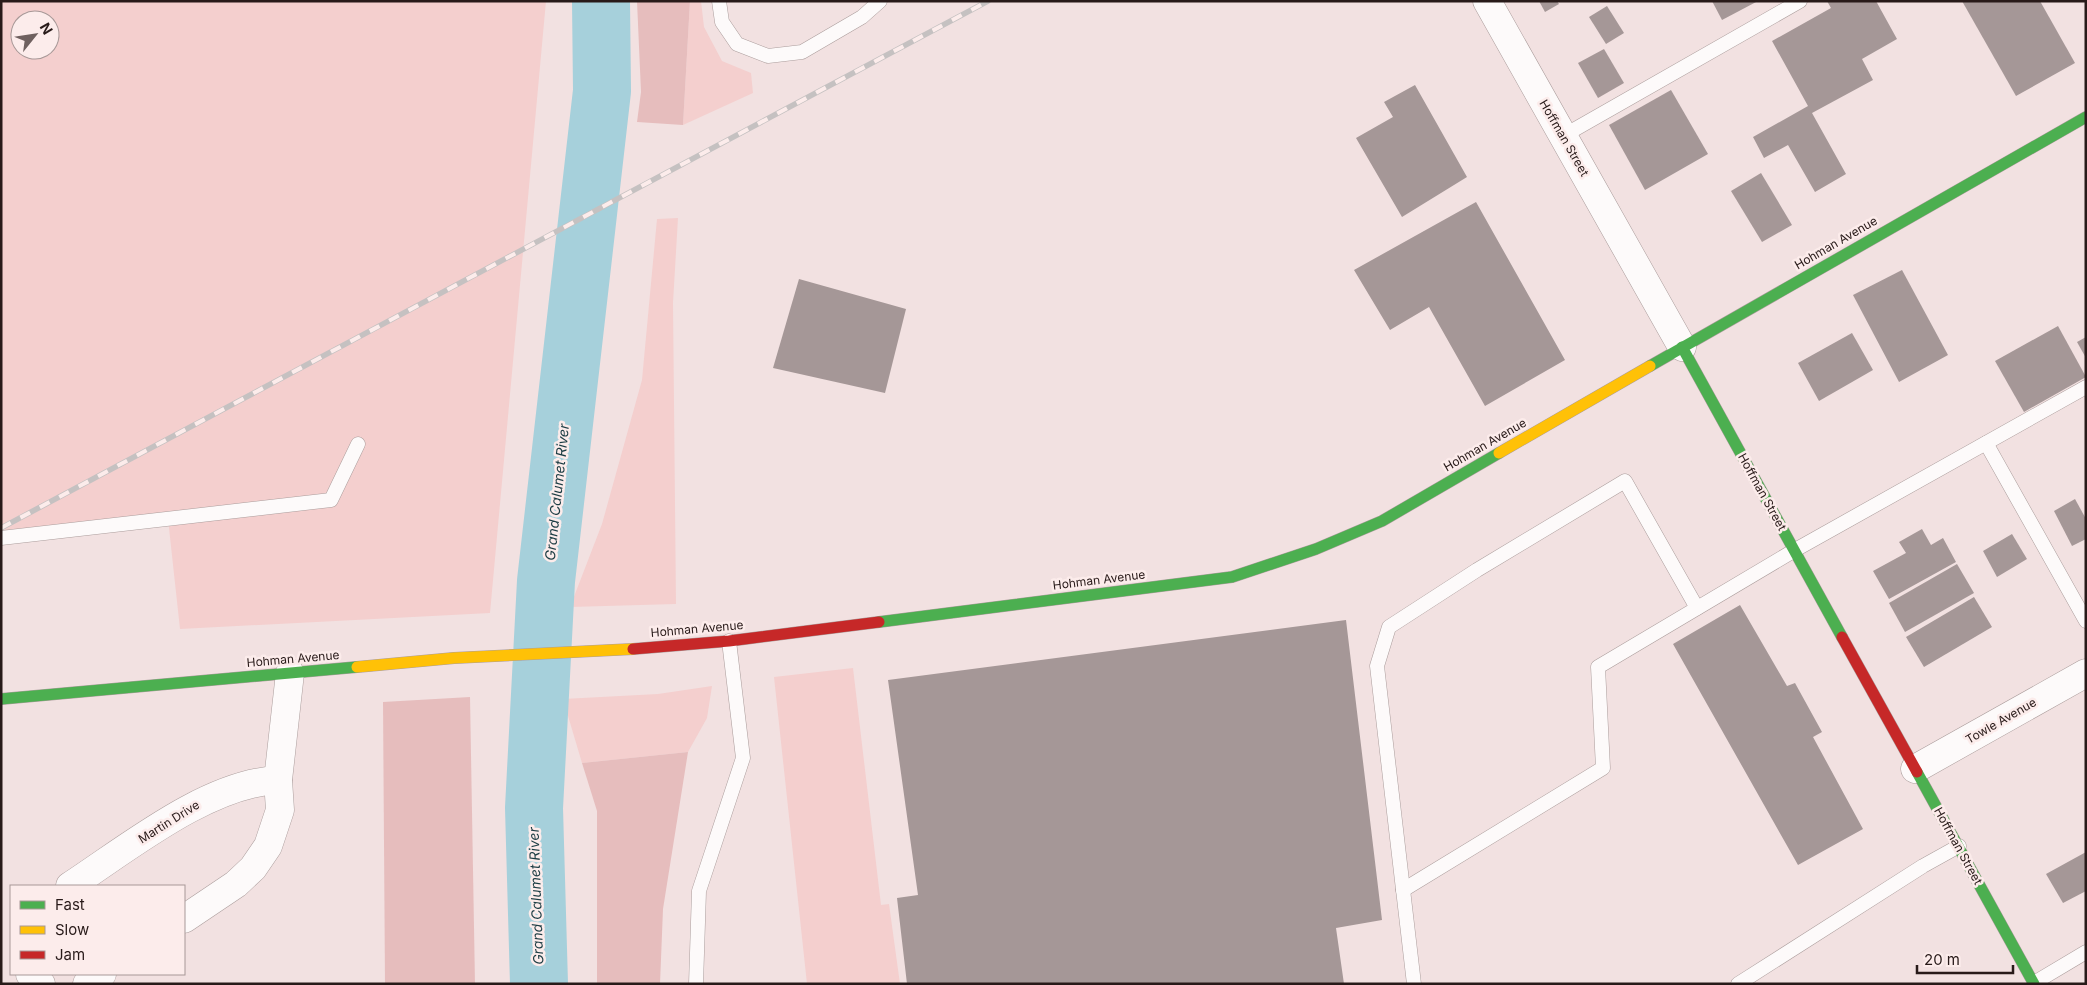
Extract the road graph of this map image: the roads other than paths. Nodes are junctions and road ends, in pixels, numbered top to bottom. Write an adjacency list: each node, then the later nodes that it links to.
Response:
1 (719, 1): 2 (lane)
2 (880, 1)
3 (1487, 1): 6 (street, Hoffman Street)
4 (1800, 1): 6 (lane)
5 (2086, 117): 7 (main road, Hohman Avenue)
6 (1563, 136): 7 (street, Hoffman Street)
7 (1682, 347): 12 (main road, Hoffman Street); 15 (main road, Hohman Avenue)
8 (2086, 387): 9 (lane)
9 (1986, 443): 12 (lane); 14 (lane)
10 (358, 444): 11 (lane)
11 (1, 538)
12 (1795, 550): 13 (lane); 19 (main road, Hoffman Street)
13 (1697, 608): 23 (lane); 23 (lane)
14 (2086, 621)
15 (729, 641): 16 (main road, Hohman Avenue); 31 (lane)
16 (290, 673): 18 (main road, Hohman Avenue); 20 (street)
17 (2086, 673): 19 (street, Towle Avenue)
18 (1, 699)
19 (1916, 769): 21 (main road, Hoffman Street)
20 (278, 780): 22 (street, Martin Drive); 24 (street)
21 (1959, 846): 28 (main road, Hoffman Street); 33 (lane)
22 (72, 885)
23 (1403, 890): 32 (lane)
24 (185, 918)
25 (2086, 952): 28 (lane)
26 (31, 975): 29 (street)
27 (100, 975): 30 (street)
28 (2034, 983)
29 (41, 984)
30 (87, 984)
31 (696, 984)
32 (1414, 984)
33 (1738, 984)

